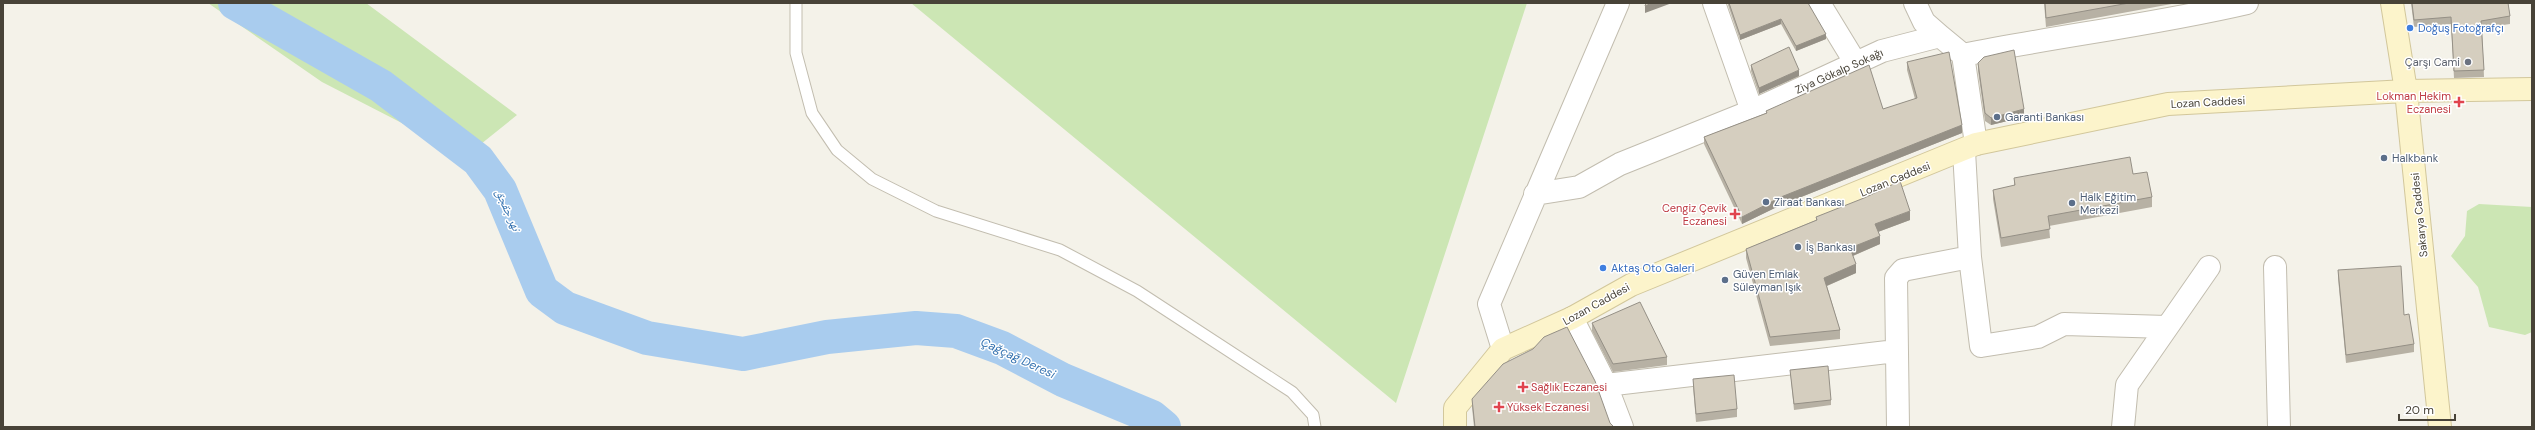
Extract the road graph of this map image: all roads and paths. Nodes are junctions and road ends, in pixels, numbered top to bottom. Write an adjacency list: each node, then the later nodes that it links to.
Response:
1 (796, 3): 24 (lane)
2 (1618, 3): 15 (street)
3 (1714, 3): 13 (street)
4 (1819, 3): 10 (street)
5 (1915, 3): 8 (street)
6 (2247, 3): 9 (street)
7 (2392, 3): 12 (main road, Sakarya Caddesi)
8 (1940, 36): 9 (street); 10 (street, Ziya Gökalp Sokağı)
9 (1963, 55): 14 (street)
10 (1856, 62): 13 (street, Ziya Gökalp Sokağı)
11 (2532, 89): 12 (main road, Lozan Caddesi)
12 (2406, 91): 14 (main road, Lozan Caddesi); 30 (main road, Sakarya Caddesi)
13 (1752, 111): 15 (street, Ziya Gökalp Sokağı)
14 (1970, 148): 16 (street); 19 (main road, Lozan Caddesi)
15 (1535, 194): 21 (street)
16 (1970, 258): 20 (street); 22 (street)
17 (2209, 267): 20 (street)
18 (2275, 267): 29 (street)
19 (1572, 318): 21 (main road, Lozan Caddesi); 23 (street)
20 (2167, 327): 28 (street)
21 (1503, 349): 25 (main road, Lozan Caddesi)
22 (1896, 351): 23 (street); 27 (street)
23 (1606, 385): 26 (street)
24 (1315, 427)
25 (1455, 427)
26 (1622, 427)
27 (1898, 427)
28 (2123, 427)
29 (2278, 427)
30 (2440, 427)

